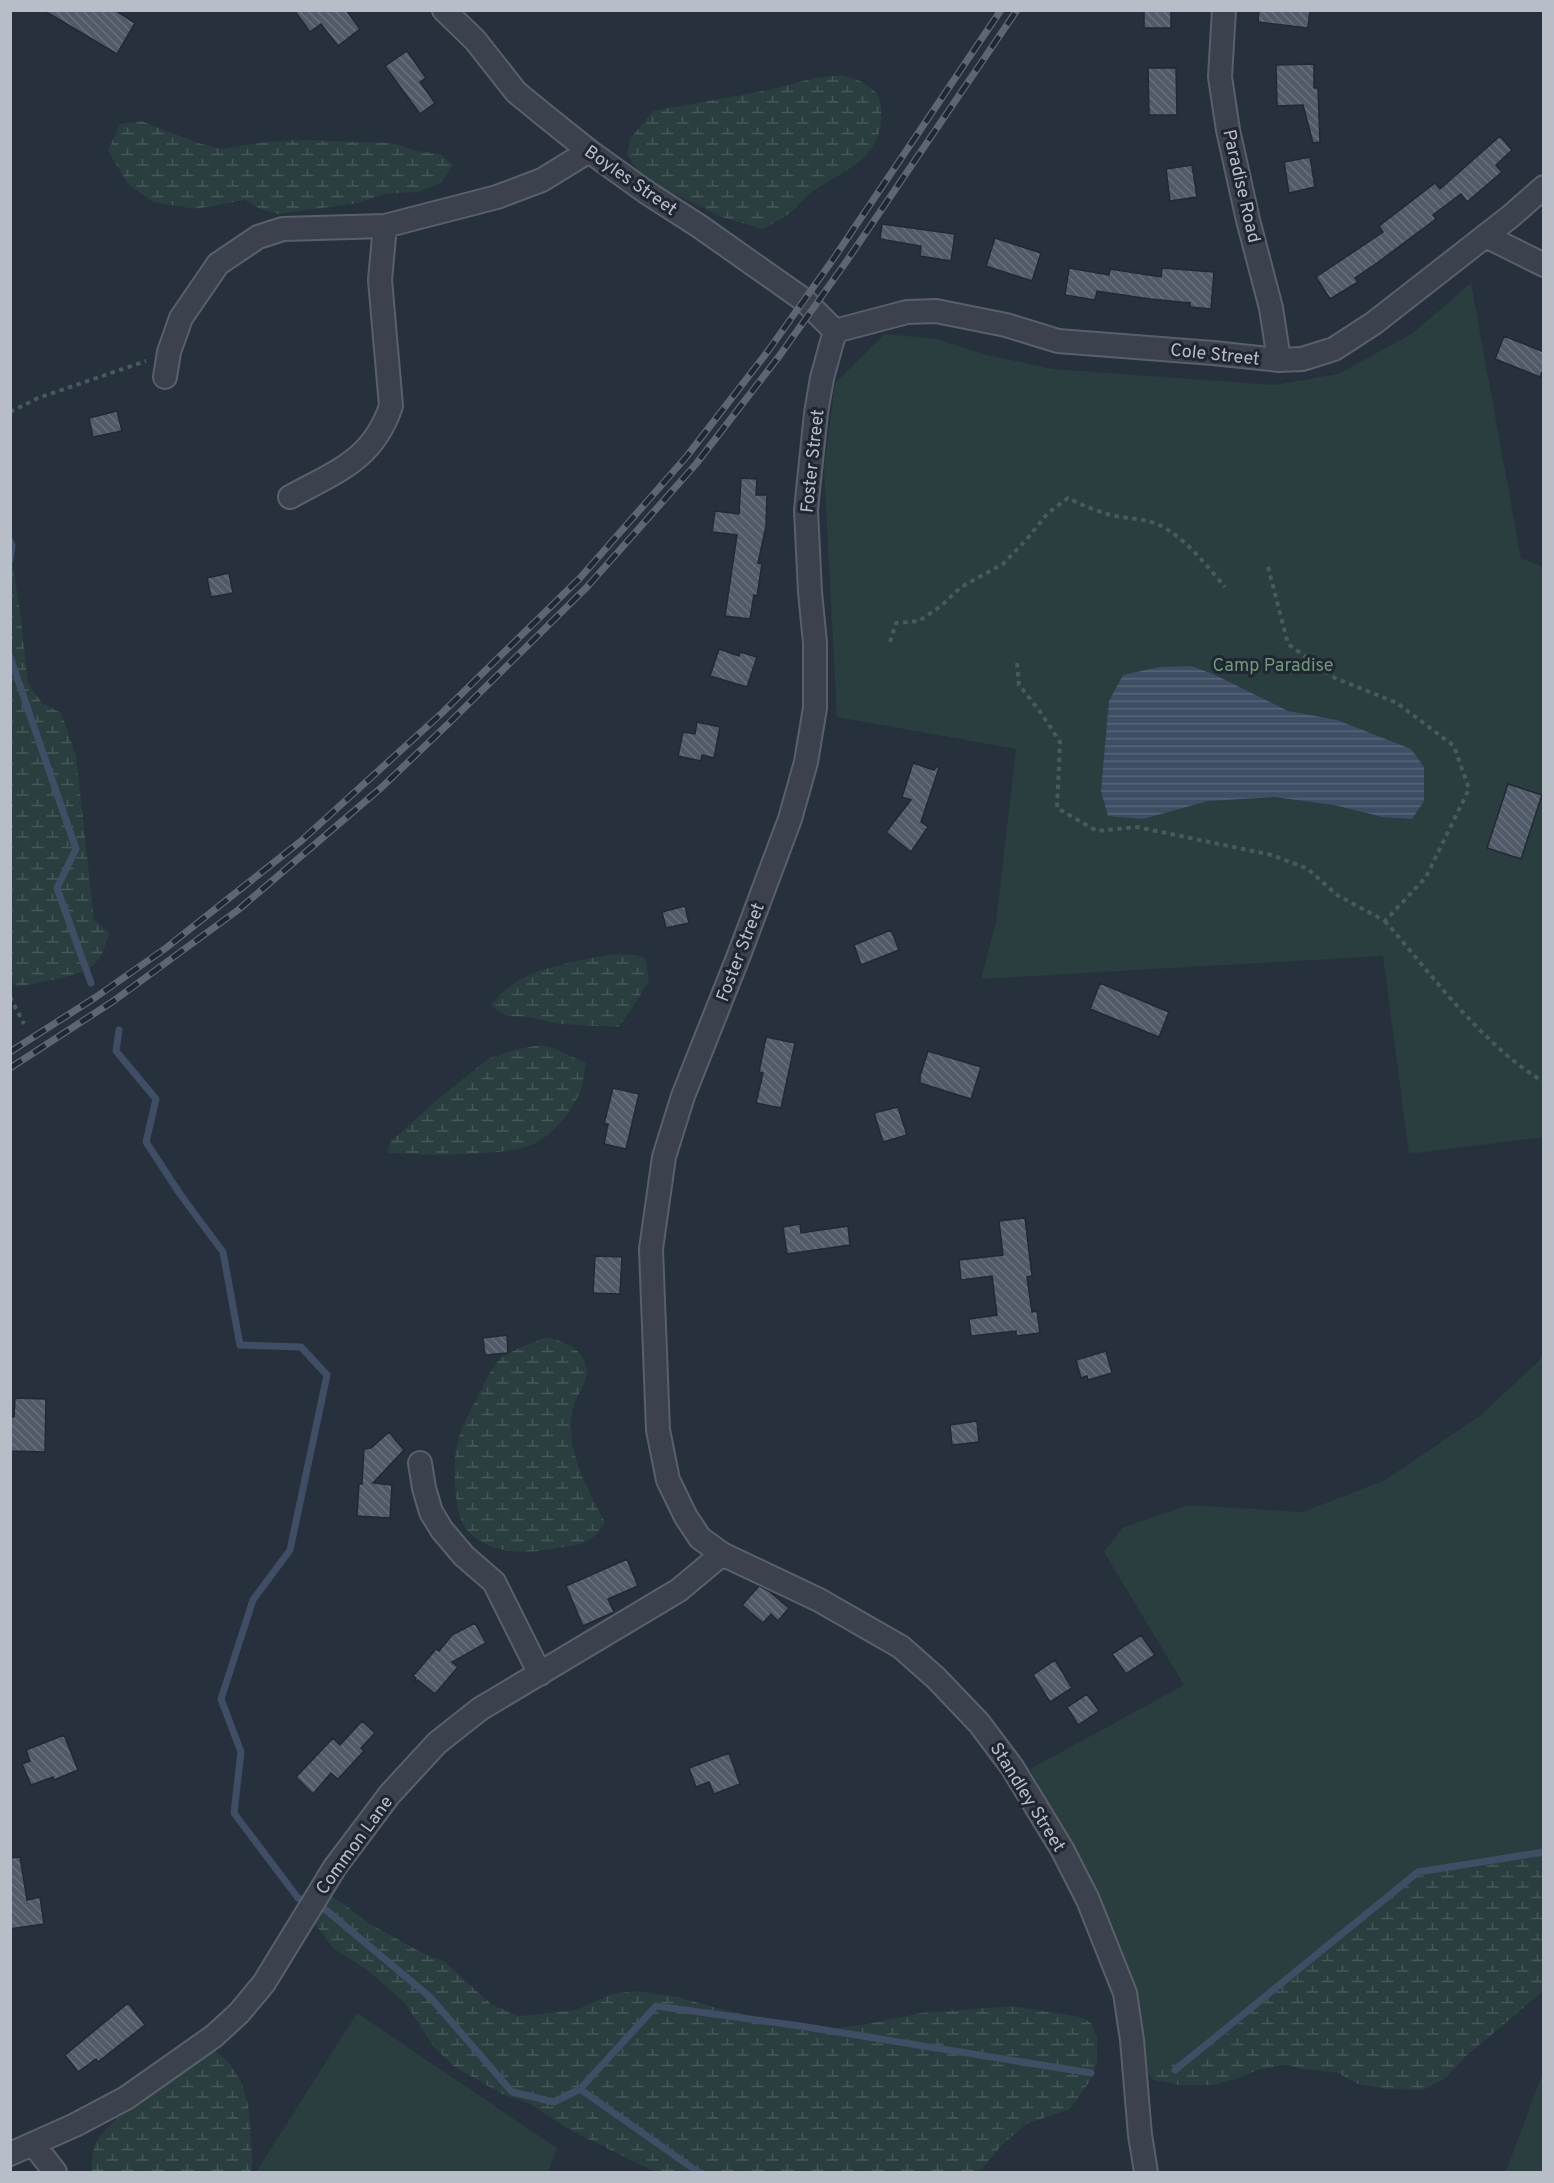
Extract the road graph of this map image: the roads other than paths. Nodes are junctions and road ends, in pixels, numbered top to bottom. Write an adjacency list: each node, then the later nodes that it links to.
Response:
1 (444, 10): 3 (street, Boyles Street)
2 (1224, 10): 9 (street, Paradise Road)
3 (589, 151): 5 (street); 8 (street, Boyles Street)
4 (1544, 187): 6 (street, Cole Street)
5 (385, 226): 10 (street); 11 (street)
6 (1486, 236): 7 (street); 9 (street, Cole Street)
7 (1544, 266)
8 (836, 331): 9 (street, Cole Street); 13 (street, Foster Street)
9 (1279, 360)
10 (165, 377)
11 (290, 497)
12 (420, 1463): 14 (street)
13 (722, 1554): 14 (street, Common Lane); 18 (street, Standley Street)
14 (540, 1674): 15 (street, Common Lane)
15 (34, 2145): 16 (street, Common Lane); 17 (street)
16 (10, 2154)
17 (55, 2172)
18 (1146, 2172)

